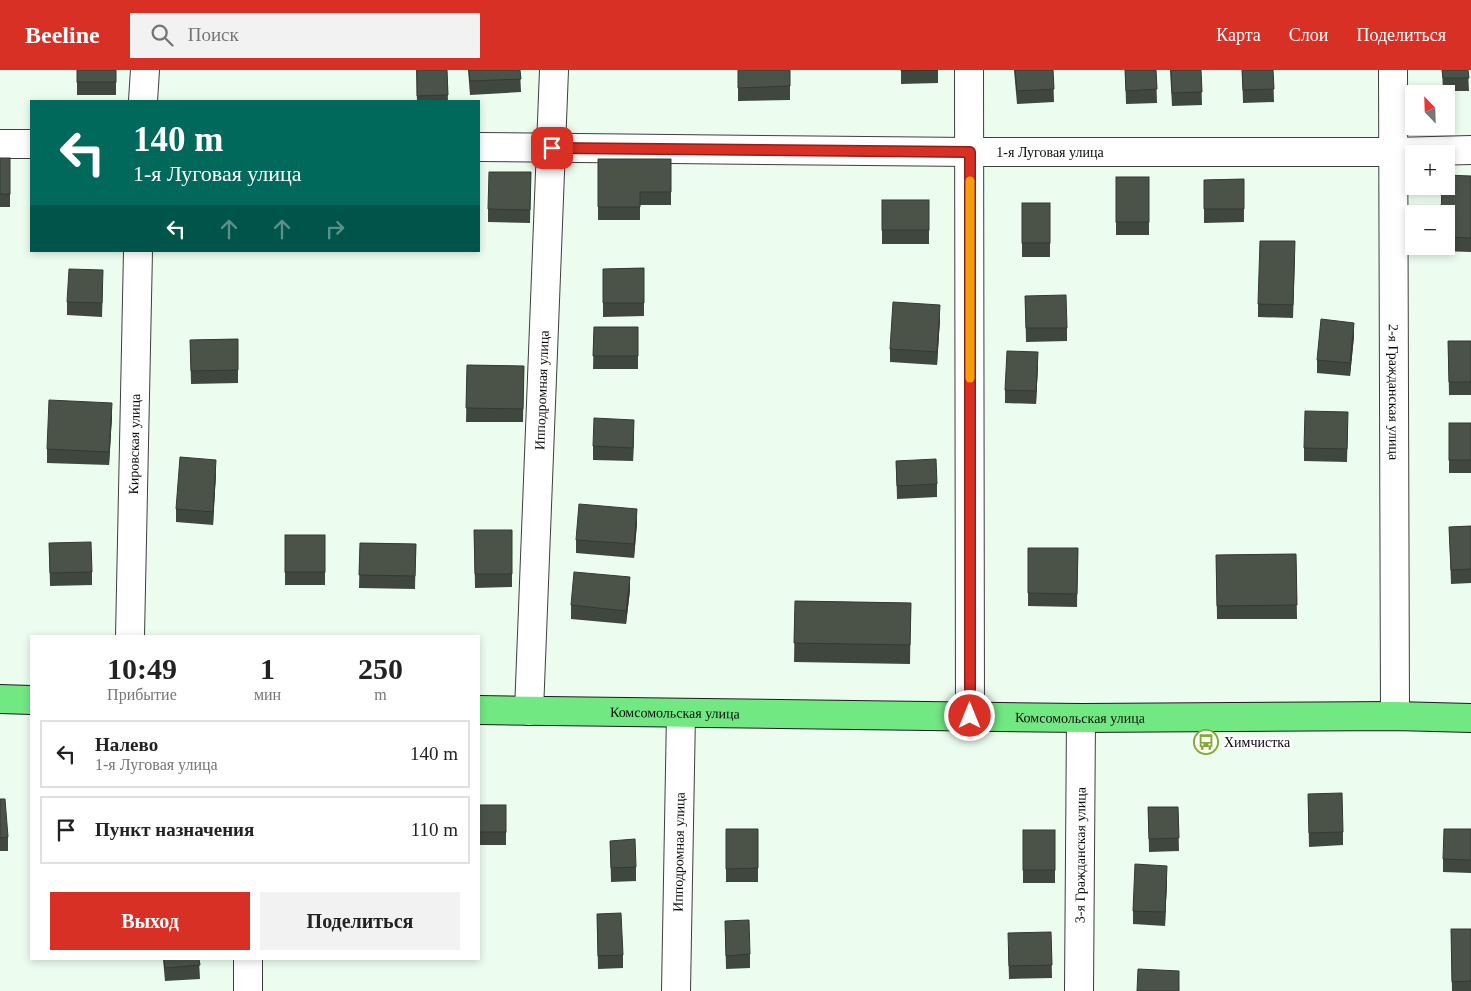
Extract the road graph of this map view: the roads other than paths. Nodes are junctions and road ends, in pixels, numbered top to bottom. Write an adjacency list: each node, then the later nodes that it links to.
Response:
1 (144, 70): 5 (street)
2 (554, 70): 9 (street, Ипподромная улица)
3 (969, 70): 11 (street)
4 (1394, 70): 12 (street, 2-я Гражданская улица)
5 (143, 100)
6 (0, 144): 7 (street)
7 (30, 144)
8 (480, 147): 9 (street, 1-я Луговая улица)
9 (552, 148): 11 (street, 1-я Луговая улица); 18 (street, Ипподромная улица)
10 (1471, 150): 12 (street, 1-я Луговая улица)
11 (970, 152): 12 (street, 1-я Луговая улица); 20 (street)
12 (1394, 152): 21 (street, 2-я Гражданская улица)
13 (138, 252): 14 (street, Кировская улица)
14 (130, 635)
15 (0, 699): 16 (main road)
16 (30, 700)
17 (480, 710): 18 (main road, Комсомольская улица)
18 (529, 711): 19 (main road, Комсомольская улица)
19 (681, 713): 20 (main road, Комсомольская улица); 26 (street, Ипподромная улица)
20 (970, 716): 22 (main road, Комсомольская улица)
21 (1395, 716): 22 (main road, Комсомольская улица); 23 (main road, Комсомольская улица)
22 (1081, 718): 27 (street, 3-я Гражданская улица)
23 (1471, 718)
24 (248, 960): 25 (street)
25 (248, 991)
26 (676, 991)
27 (1078, 991)

